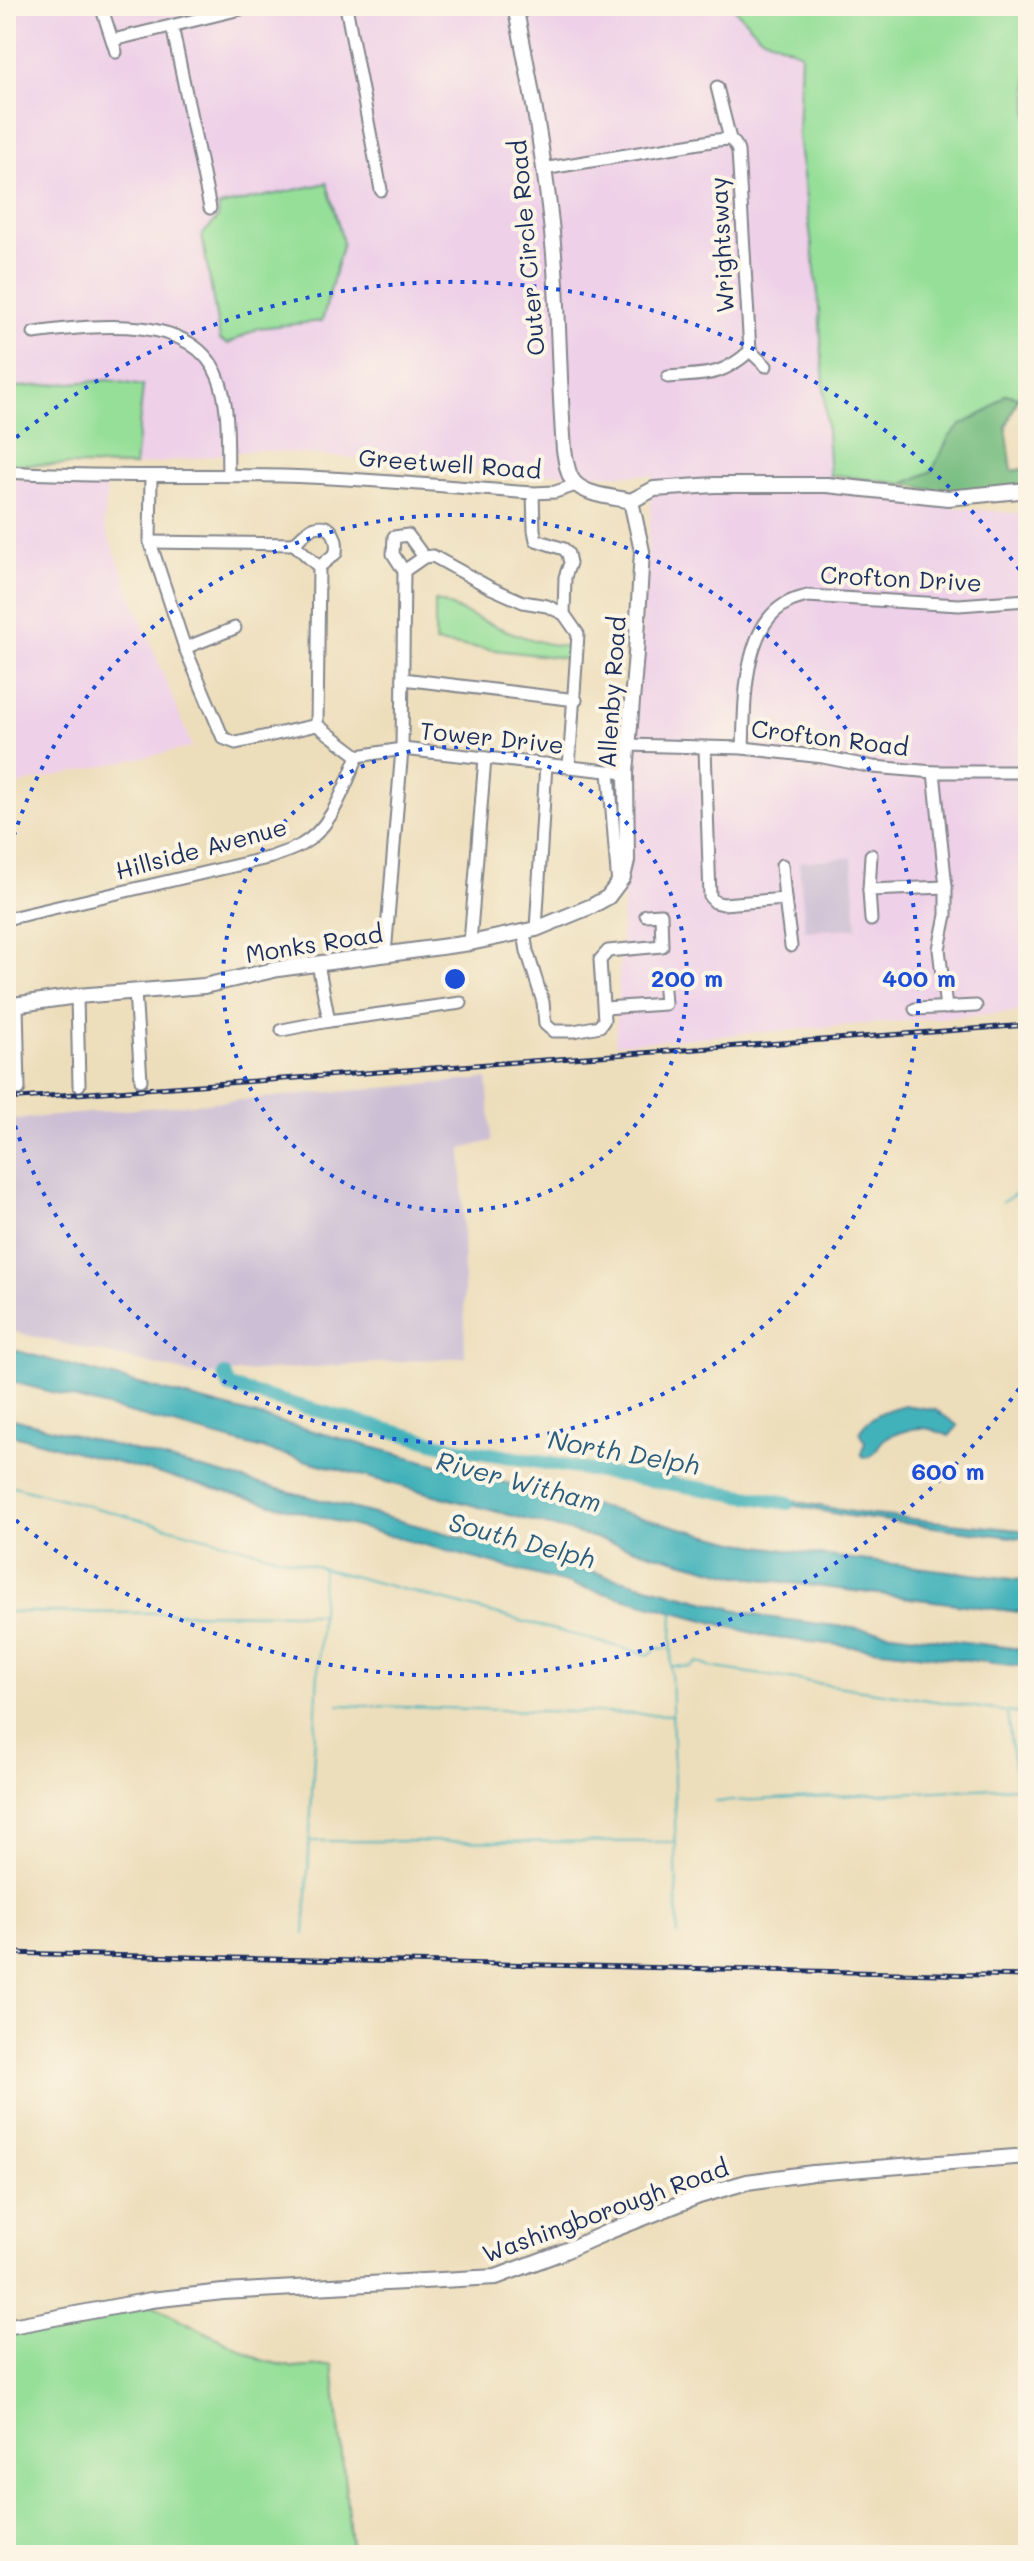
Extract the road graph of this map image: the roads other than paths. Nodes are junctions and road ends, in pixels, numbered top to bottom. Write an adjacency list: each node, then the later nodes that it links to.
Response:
1 (101, 6): 5 (street)
2 (253, 6): 5 (street)
3 (346, 6): 9 (street)
4 (515, 6): 8 (main road, Outer Circle Road)
5 (172, 26): 10 (street)
6 (717, 87): 7 (street, Wrightsway)
7 (730, 139): 8 (street, Wrightsway); 12 (street, Wrightsway)
8 (543, 169): 18 (main road, Outer Circle Road)
9 (381, 190)
10 (210, 208)
11 (34, 333): 16 (street)
12 (750, 351): 13 (street); 14 (street)
13 (766, 366)
14 (668, 377)
15 (6, 472): 17 (street, Greetwell Road)
16 (228, 475): 17 (street, Greetwell Road); 20 (street, Greetwell Road)
17 (151, 477): 22 (street)
18 (576, 485): 20 (street, Greetwell Road); 21 (main road, Greetwell Road)
19 (1028, 490): 21 (main road)
20 (533, 493): 28 (street)
21 (631, 501): 34 (main road, Allenby Road)
22 (150, 542): 23 (street); 30 (street)
23 (294, 544): 25 (street); 25 (street)
24 (424, 557): 26 (street); 26 (street); 28 (street)
25 (319, 567): 33 (street)
26 (404, 571): 31 (street)
27 (1028, 600): 36 (street, Crofton Drive)
28 (564, 614): 32 (street)
29 (235, 628): 30 (street)
30 (185, 648): 33 (street)
31 (403, 679): 32 (street); 37 (street)
32 (576, 700): 41 (street)
33 (317, 725): 38 (street)
34 (627, 745): 35 (street, Crofton Road); 45 (main road, Allenby Road)
35 (705, 748): 36 (street, Crofton Road); 51 (street)
36 (743, 748): 43 (street, Crofton Road)
37 (402, 749): 38 (street, Tower Drive); 39 (street, Tower Drive); 58 (street)
38 (358, 756): 53 (street, Hillside Avenue)
39 (485, 758): 40 (street, Tower Drive); 56 (street)
40 (546, 764): 41 (street, Tower Drive); 55 (street)
41 (569, 767): 42 (street, Tower Drive)
42 (609, 772): 45 (street, Tower Drive); 48 (street)
43 (934, 772): 44 (street, Crofton Road); 49 (street)
44 (1028, 772)
45 (626, 773): 48 (main road, Allenby Road)
46 (871, 855): 50 (street)
47 (782, 865): 51 (street)
48 (618, 886): 55 (main road, Monks Road)
49 (946, 887): 50 (street); 67 (street)
50 (869, 890): 54 (street)
51 (785, 899): 57 (street)
52 (646, 915): 66 (street)
53 (6, 919)
54 (871, 920)
55 (530, 931): 56 (main road, Monks Road); 66 (street)
56 (470, 943): 58 (main road, Monks Road)
57 (791, 946)
58 (385, 954): 59 (main road, Monks Road)
59 (318, 964): 61 (main road, Monks Road); 69 (street)
60 (663, 978): 66 (street)
61 (135, 992): 62 (main road, Monks Road); 71 (street)
62 (77, 996): 64 (main road, Monks Road); 72 (street)
63 (461, 1003): 69 (street)
64 (11, 1006): 73 (street)
65 (976, 1006): 67 (street)
66 (604, 1008)
67 (946, 1008): 68 (street)
68 (915, 1009)
69 (329, 1021): 70 (street)
70 (282, 1030)
71 (141, 1080)
72 (79, 1085)
73 (19, 1089)
74 (1028, 2156): 75 (main road, Washingborough Road)
75 (6, 2327)

